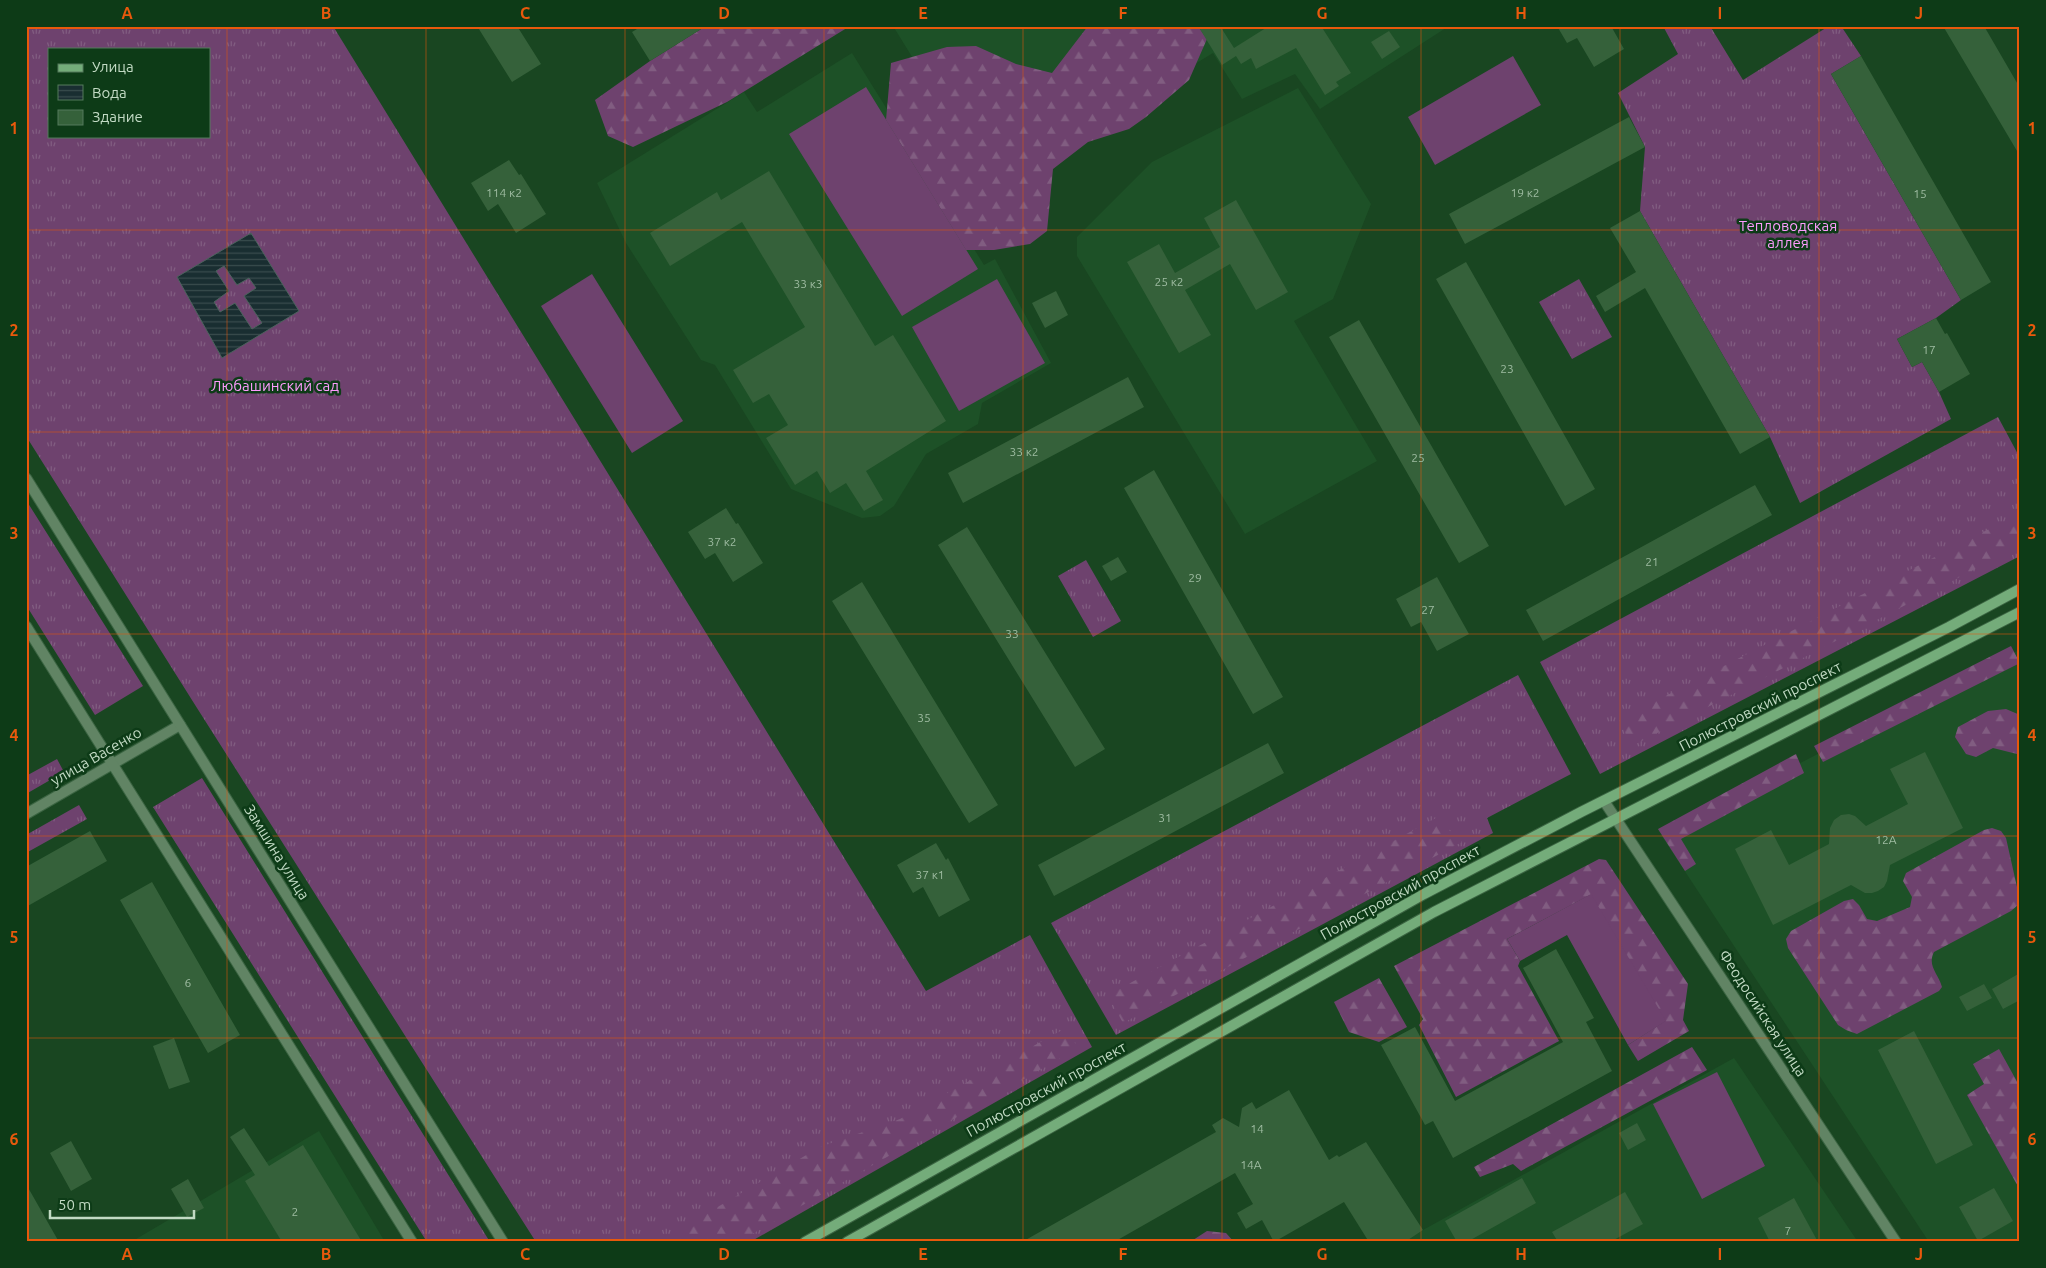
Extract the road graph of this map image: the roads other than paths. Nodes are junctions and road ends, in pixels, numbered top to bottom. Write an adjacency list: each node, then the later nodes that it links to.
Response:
1 (26, 478): 5 (street, Замшина улица)
2 (2020, 589): 7 (main road, Полюстровский проспект)
3 (2020, 612): 9 (main road)
4 (26, 626): 6 (street)
5 (180, 725): 6 (street, улица Васенко); 11 (street, Замшина улица)
6 (113, 764): 8 (street, улица Васенко); 10 (street)
7 (1604, 801): 9 (street, Феодосийская улица); 12 (main road, Полюстровский проспект)
8 (26, 814)
9 (1616, 819): 13 (main road); 14 (street, Феодосийская улица)
10 (412, 1242)
11 (503, 1242)
12 (805, 1242)
13 (846, 1242)
14 (1896, 1242)

